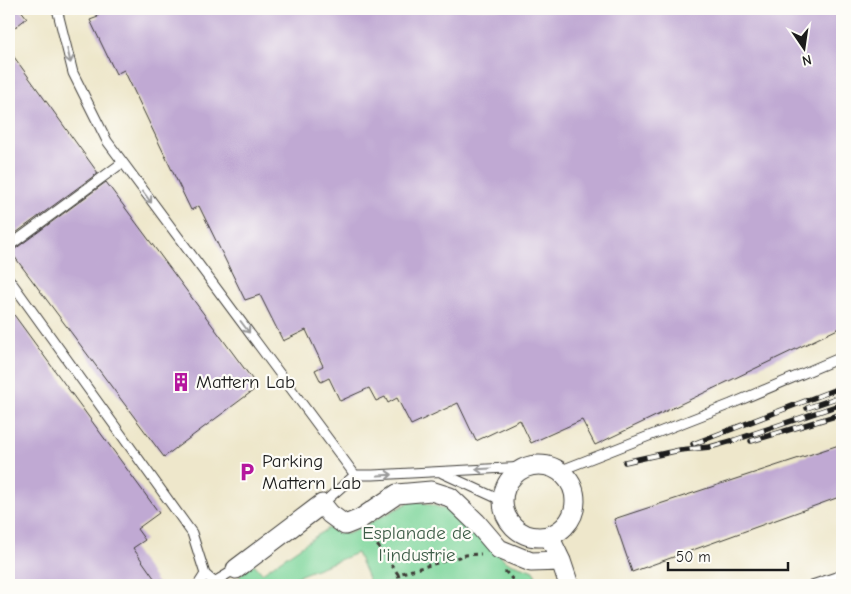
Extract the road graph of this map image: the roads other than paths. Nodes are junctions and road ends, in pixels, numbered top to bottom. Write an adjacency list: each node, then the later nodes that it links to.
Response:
1 (57, 9): 2 (lane, one-way to 2)
2 (122, 163): 3 (lane); 9 (lane, one-way to 9)
3 (9, 246)
4 (9, 279): 15 (lane)
5 (842, 357): 7 (lane)
6 (527, 467): 7 (street); 8 (lane, one-way to 8); 10 (street)
7 (559, 471): 12 (street)
8 (440, 472): 9 (lane, one-way to 8); 10 (lane)
9 (355, 475): 11 (lane)
10 (502, 500): 12 (street)
11 (322, 504): 13 (street); 14 (street)
12 (549, 536): 13 (street)
13 (561, 561): 18 (street)
14 (236, 569): 15 (lane)
15 (205, 574): 17 (lane)
16 (842, 575): 19 (lane)
17 (198, 585)
18 (569, 585)
19 (812, 585)

